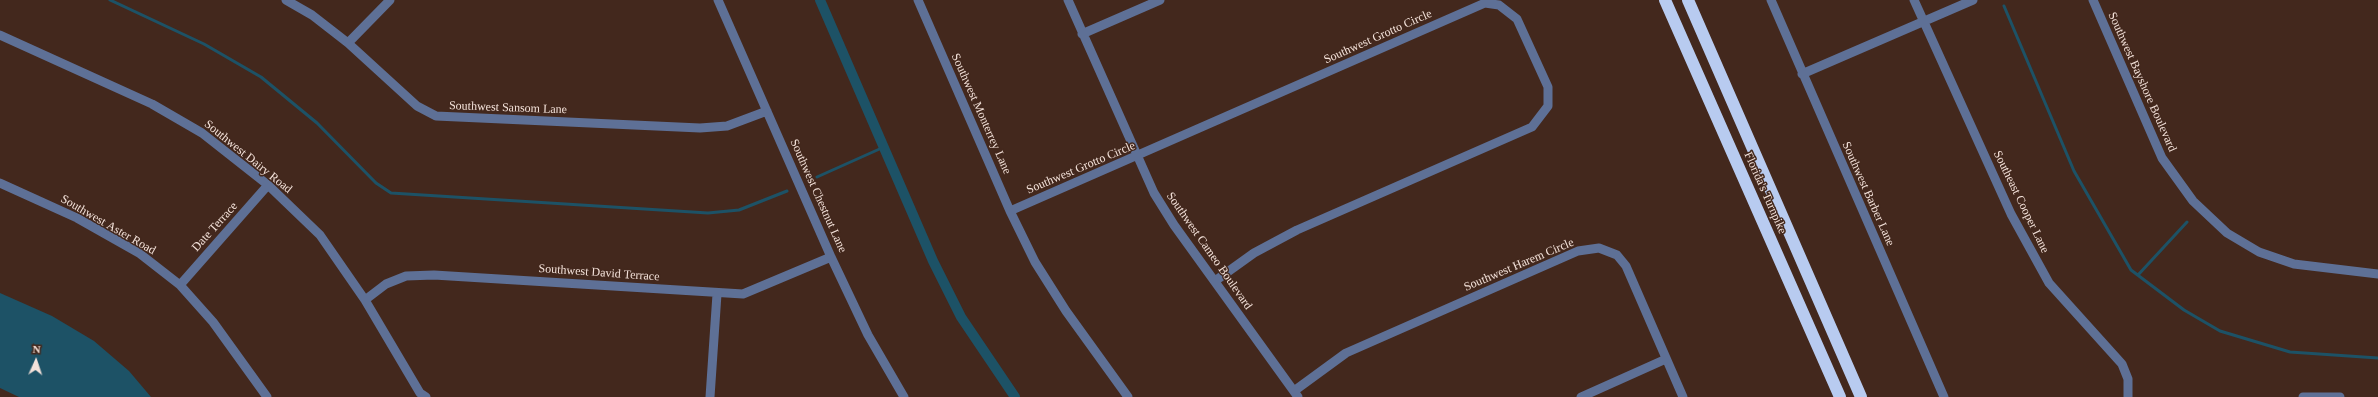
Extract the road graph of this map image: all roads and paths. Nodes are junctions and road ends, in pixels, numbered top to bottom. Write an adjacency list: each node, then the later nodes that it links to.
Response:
1 (286, 0): 16 (street, Southwest Sansom Lane)
2 (390, 0): 16 (street)
3 (718, 0): 18 (street, Southwest Chestnut Lane)
4 (918, 0): 22 (street, Southwest Monterrey Lane)
5 (1068, 0): 14 (street, Southwest Cameo Boulevard)
6 (1160, 0): 14 (street)
7 (1665, 0): 38 (highway, Florida's Turnpike)
8 (1688, 0): 39 (highway, Florida's Turnpike)
9 (1771, 0): 17 (street, Southwest Barber Lane)
10 (1914, 0): 13 (street, Southeast Cooper Lane)
11 (1973, 0): 13 (street)
12 (2093, 0): 24 (street, Southwest Bayshore Boulevard)
13 (1924, 23): 17 (street); 41 (street, Southeast Cooper Lane)
14 (1082, 34): 19 (street, Southwest Cameo Boulevard)
15 (0, 35): 21 (street, Southwest Dairy Road)
16 (348, 43): 18 (street, Southwest Sansom Lane)
17 (1802, 74): 40 (street, Southwest Barber Lane)
18 (767, 111): 23 (street, Southwest Chestnut Lane)
19 (1137, 157): 22 (street, Southwest Grotto Circle); 25 (street, Southwest Cameo Boulevard); 25 (street, Southwest Grotto Circle)
20 (0, 183): 26 (street, Southwest Aster Road)
21 (268, 185): 26 (street, Date Terrace); 28 (street, Southwest Dairy Road)
22 (1010, 211): 35 (street, Southwest Monterrey Lane)
23 (831, 257): 27 (street, Southwest David Terrace); 31 (street, Southwest Chestnut Lane)
24 (2378, 274)
25 (1215, 281): 30 (street, Southwest Cameo Boulevard)
26 (180, 284): 32 (street, Southwest Aster Road)
27 (717, 294): 28 (street, Southwest David Terrace); 34 (street)
28 (365, 300): 33 (street, Southwest Dairy Road)
29 (1666, 359): 30 (street, Southwest Harem Circle); 36 (street); 37 (street, Southwest Harem Circle)
30 (1296, 394)
31 (900, 396)
32 (267, 397)
33 (426, 397)
34 (710, 397)
35 (1128, 397)
36 (1581, 397)
37 (1683, 397)
38 (1840, 397)
39 (1861, 397)
40 (1944, 397)
41 (2128, 397)
42 (2303, 397): 43 (street)
43 (2340, 397)

